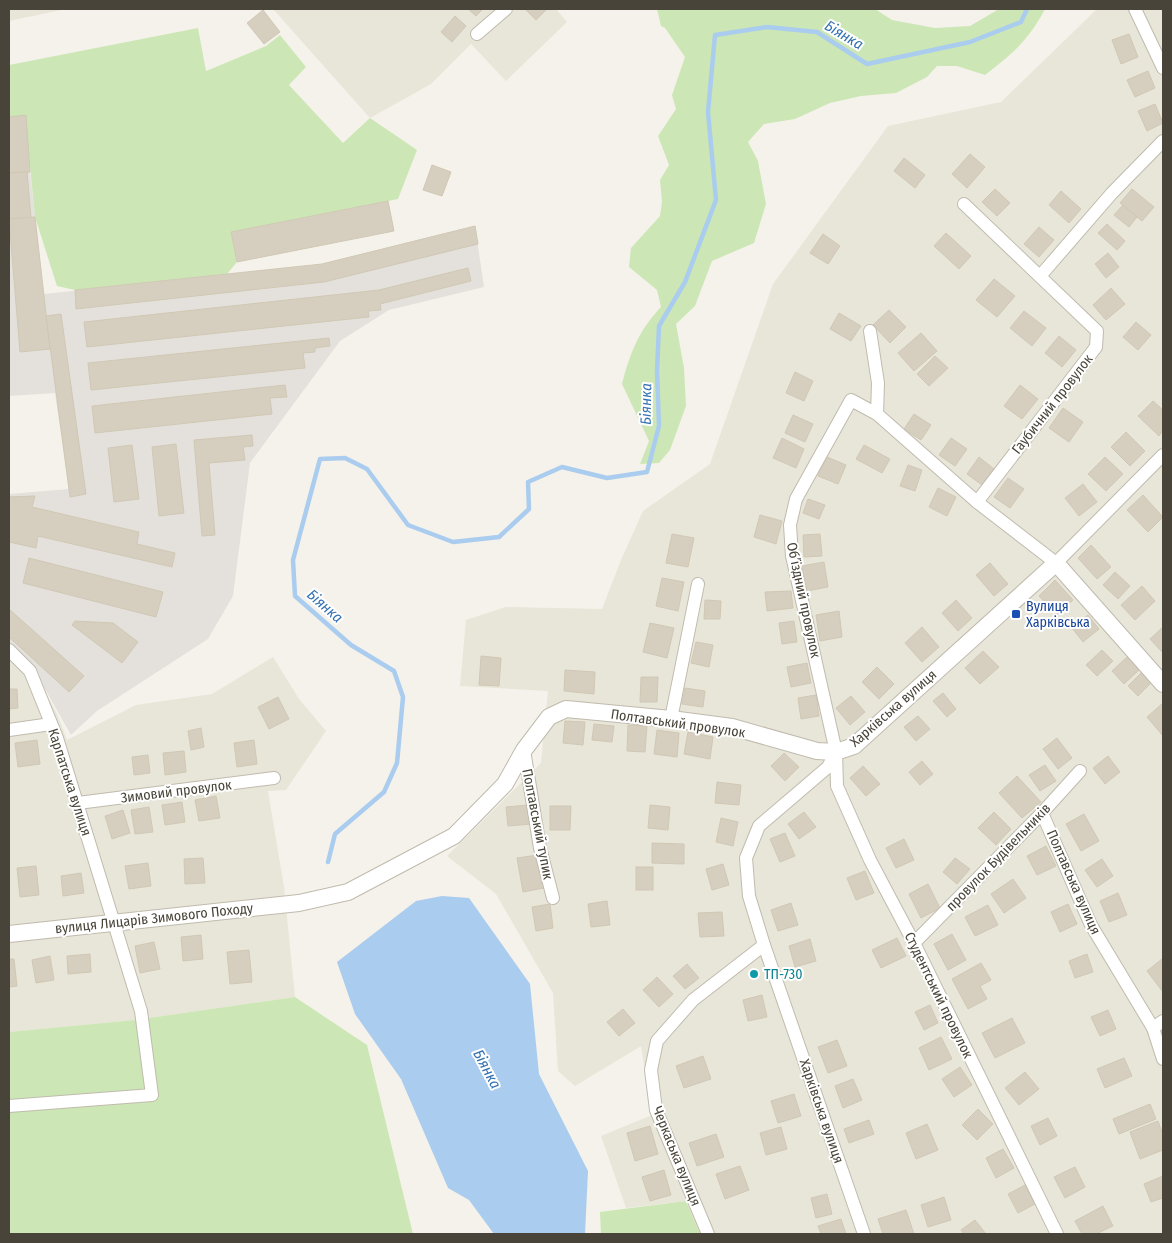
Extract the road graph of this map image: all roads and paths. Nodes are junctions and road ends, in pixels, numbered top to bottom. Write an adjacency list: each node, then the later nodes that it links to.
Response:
1 (506, 9): 3 (street)
2 (1135, 9): 4 (street)
3 (477, 34)
4 (1162, 63)
5 (1163, 141): 7 (street)
6 (964, 204): 7 (street, Гаубичний провулок)
7 (1041, 276): 11 (street, Гаубичний провулок)
8 (870, 331): 9 (street)
9 (877, 414): 11 (street, Обʼїздний провулок); 21 (street, Обʼїздний провулок)
10 (1163, 455): 12 (street, Харківська вулиця)
11 (977, 502): 12 (street, Обʼїздний провулок)
12 (1056, 562): 15 (street, Обʼїздний провулок); 21 (street, Харківська вулиця)
13 (698, 584): 17 (street)
14 (9, 650): 18 (street, Карпатська вулиця)
15 (1163, 684)
16 (548, 717): 17 (street, Полтавський провулок); 20 (street, вулиця Лицарів Зимового Походу)
17 (671, 719): 21 (street, Полтавський провулок)
18 (51, 724): 19 (street); 24 (street, Карпатська вулиця)
19 (9, 730)
20 (524, 750): 26 (street, Полтавський тупик); 27 (street, вулиця Лицарів Зимового Походу)
21 (836, 752): 29 (street, Студентський провулок); 30 (street, Харківська вулиця)
22 (1080, 771): 25 (street, провулок Будівельників)
23 (274, 778): 24 (street, Зимовий провулок)
24 (78, 803): 27 (street, Карпатська вулиця)
25 (1042, 812): 29 (street, провулок Будівельників); 31 (street, Полтавська вулиця)
26 (553, 898)
27 (114, 922): 28 (street, вулиця Лицарів Зимового Походу); 33 (street, Карпатська вулиця)
28 (9, 934)
29 (914, 943): 36 (street, Студентський провулок)
30 (764, 945): 34 (street, Черкаська вулиця); 35 (street, Харківська вулиця)
31 (1158, 1025): 32 (street, Полтавська вулиця)
32 (1163, 1059)
33 (9, 1106)
34 (708, 1234)
35 (864, 1234)
36 (1057, 1234)

